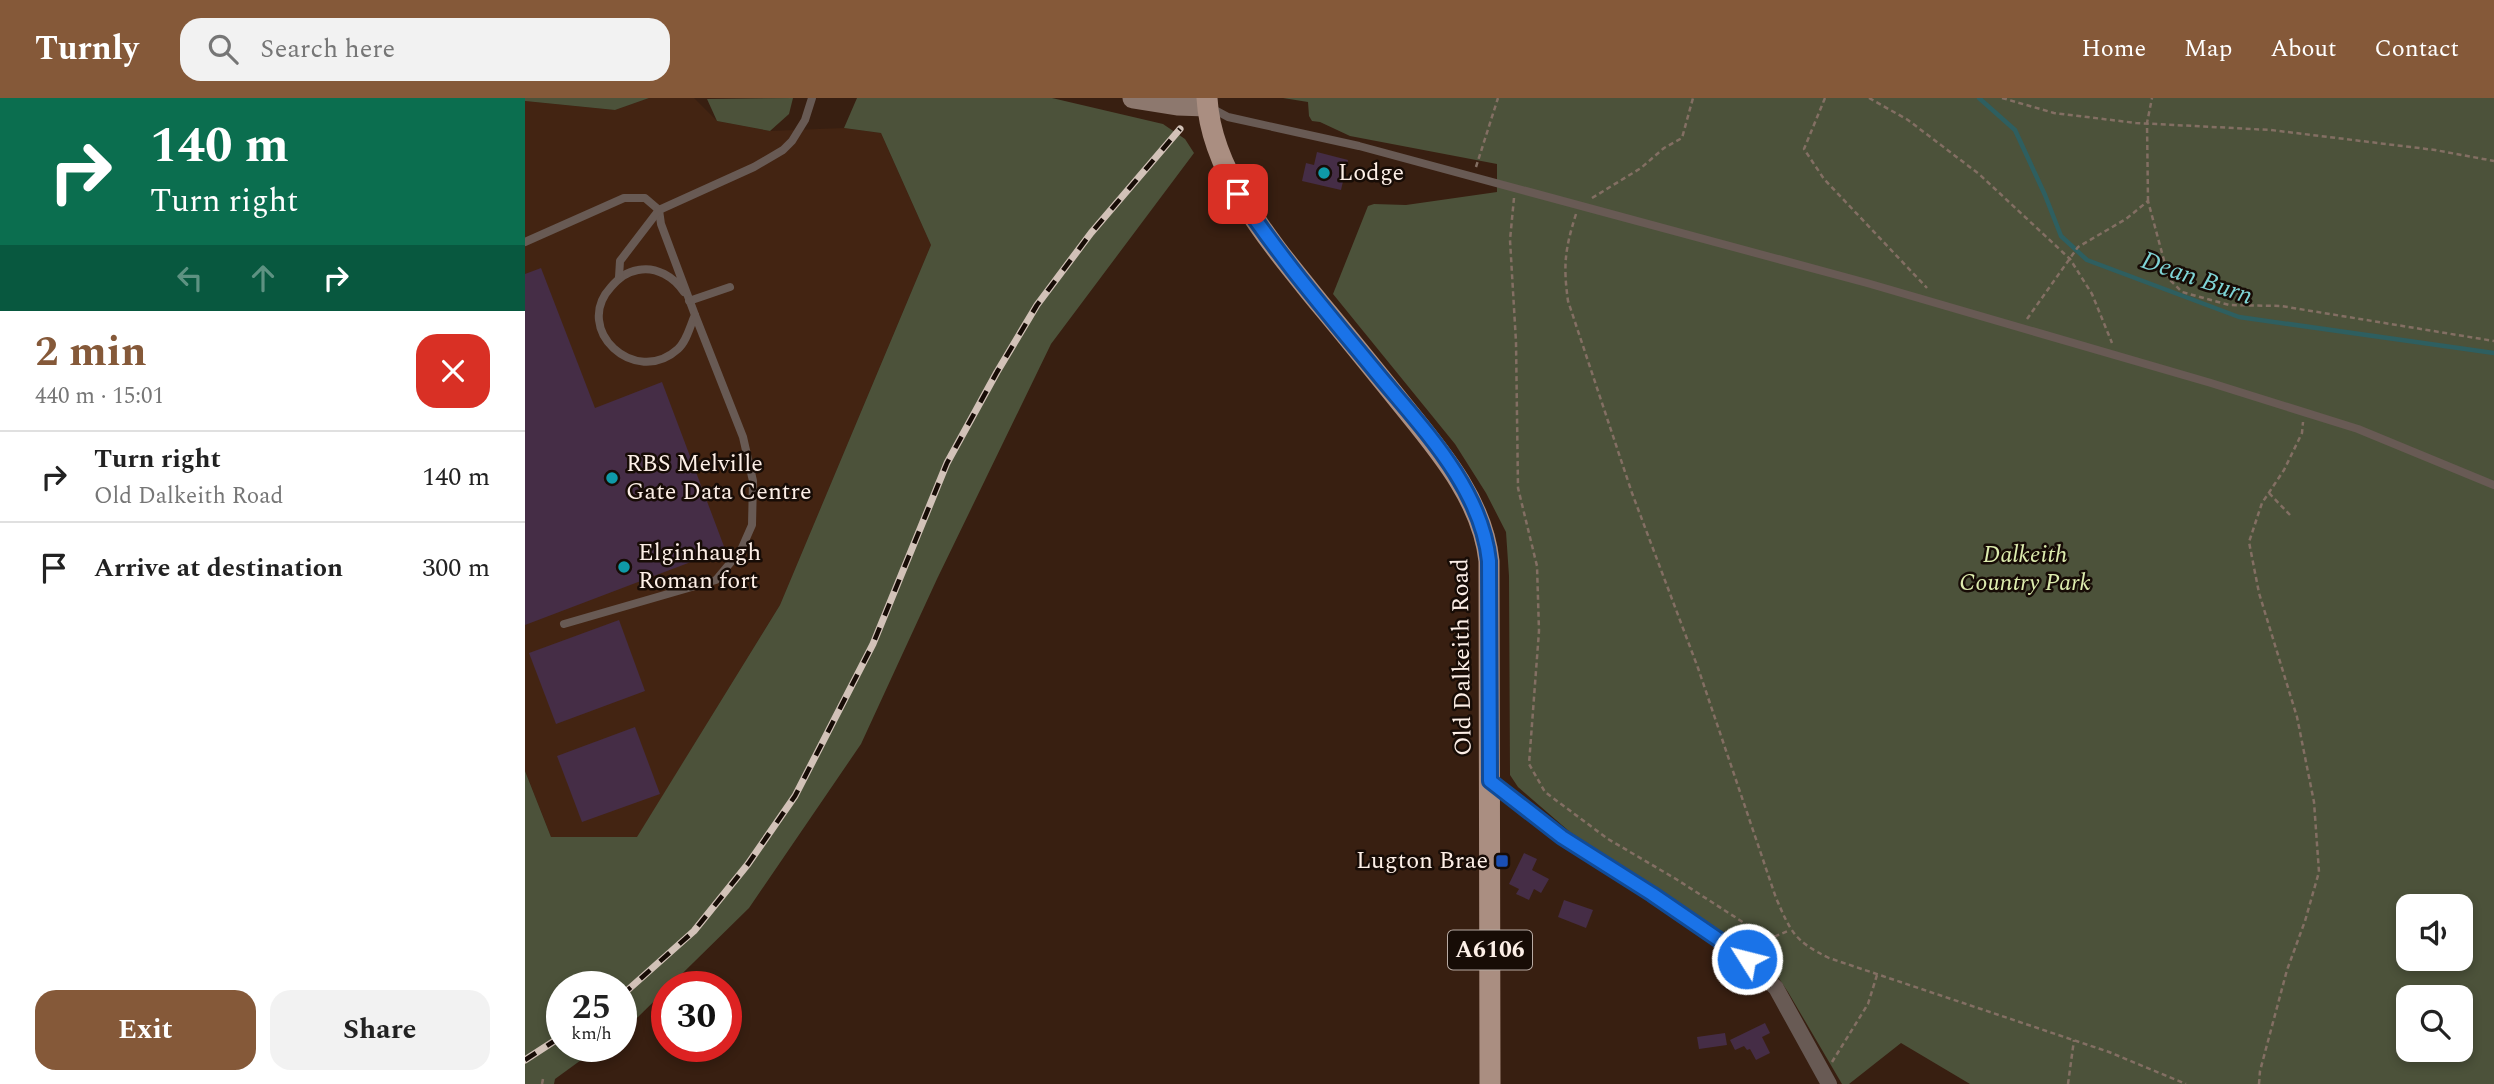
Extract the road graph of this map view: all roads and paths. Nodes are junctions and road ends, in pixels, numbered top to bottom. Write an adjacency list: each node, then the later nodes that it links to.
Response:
1 (812, 98): 17 (lane)
2 (1135, 98): 3 (street); 10 (street)
3 (1142, 98)
4 (1498, 98): 13 (path)
5 (1693, 98): 16 (path)
6 (1825, 98): 24 (path)
7 (1869, 98): 19 (path)
8 (2002, 98): 11 (path)
9 (2152, 98): 11 (path)
10 (1207, 102): 13 (lane); 34 (main road, Old Dalkeith Road / A6106)
11 (2147, 124): 12 (path); 15 (path)
12 (2494, 161)
13 (1473, 176): 14 (lane)
14 (1514, 188): 16 (lane); 35 (path)
15 (2148, 201): 19 (path); 27 (path)
16 (1579, 205): 24 (lane); 35 (path)
17 (659, 210): 18 (lane); 20 (lane); 22 (lane)
18 (525, 242)
19 (2070, 259): 26 (path); 28 (path)
20 (619, 277): 22 (lane); 25 (lane)
21 (730, 287): 23 (lane)
22 (684, 292): 23 (lane)
23 (689, 301): 25 (lane)
24 (1945, 306): 26 (lane)
25 (695, 315): 33 (lane)
26 (2021, 328): 28 (lane)
27 (2494, 341)
28 (2117, 356): 29 (lane)
29 (2303, 412): 30 (lane); 31 (path)
30 (2494, 485)
31 (2269, 493): 32 (path); 43 (path)
32 (2290, 515)
33 (564, 624)
34 (1490, 781): 39 (main road, Old Dalkeith Road / A6106); 40 (street)
35 (1790, 930): 36 (path)
36 (1877, 974): 37 (path); 38 (path)
37 (2074, 1040): 41 (path); 42 (path)
38 (1830, 1065)
39 (1490, 1084)
40 (1829, 1084)
41 (2069, 1084)
42 (2186, 1084)
43 (2259, 1084)

